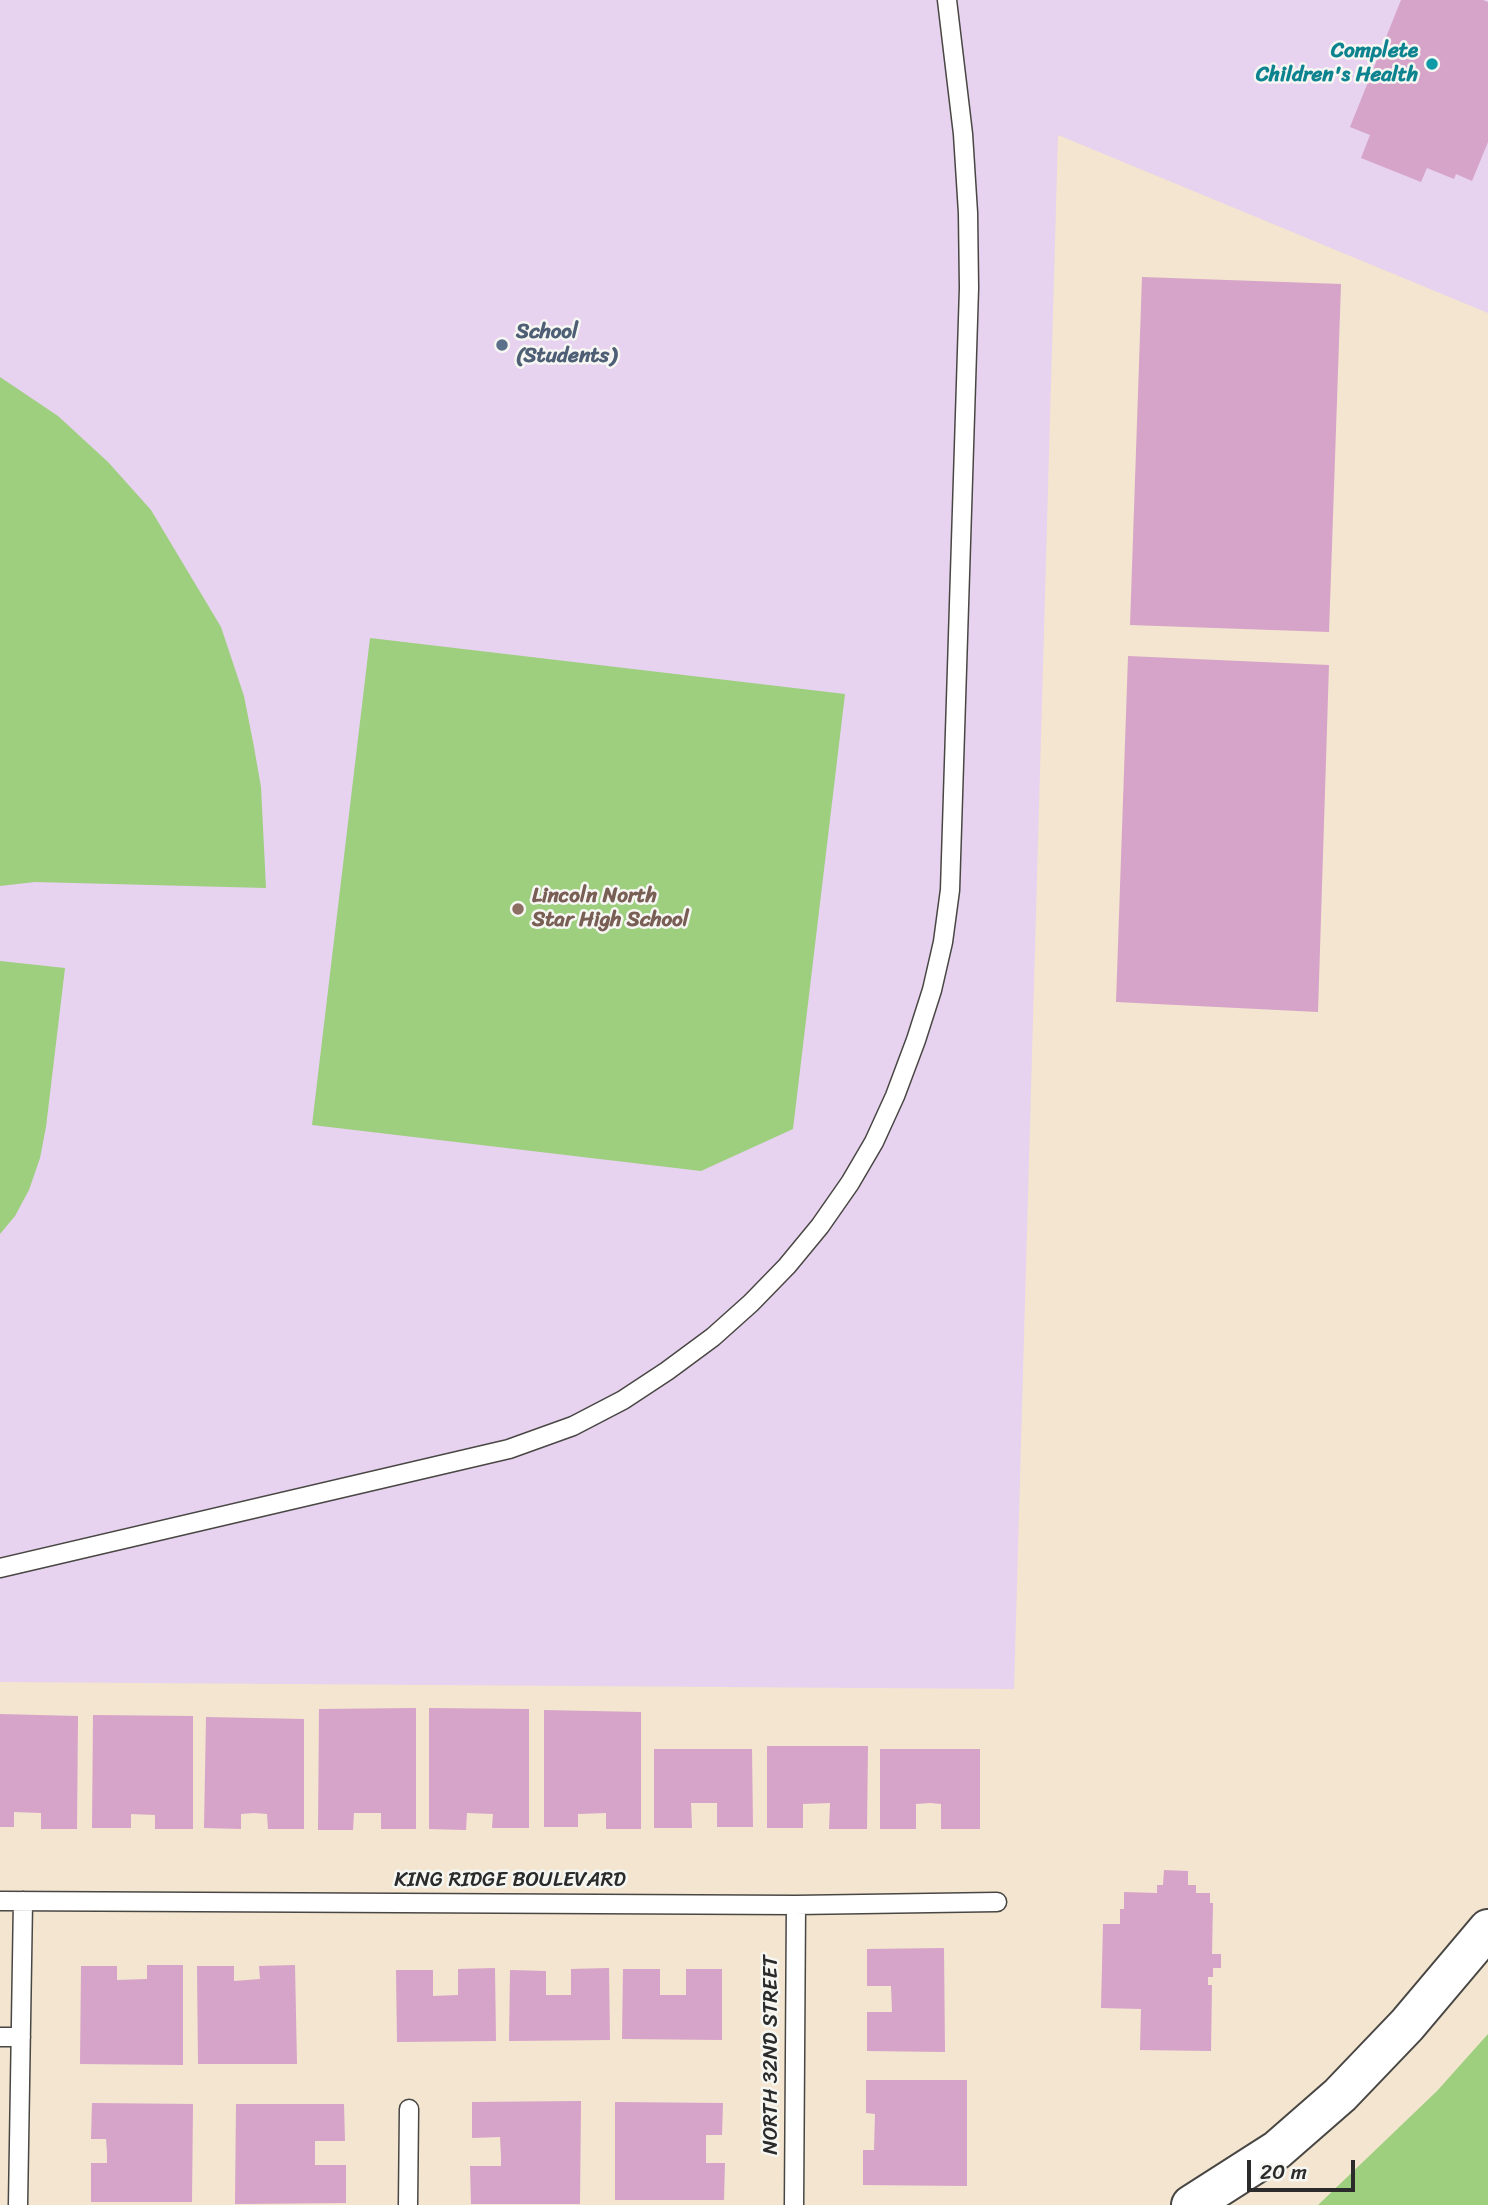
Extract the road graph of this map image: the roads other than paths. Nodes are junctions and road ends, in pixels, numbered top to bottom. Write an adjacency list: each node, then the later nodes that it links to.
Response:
1 (947, 0): 2 (lane)
2 (0, 1568)
3 (23, 1901): 4 (lane, KING RIDGE BOULEVARD); 6 (lane, KING RIDGE BOULEVARD); 9 (lane)
4 (0, 1902)
5 (997, 1902): 6 (lane, KING RIDGE BOULEVARD)
6 (796, 1905): 13 (lane, NORTH 32ND STREET)
7 (1488, 1929): 14 (street)
8 (0, 2037): 9 (lane)
9 (21, 2037): 11 (lane)
10 (409, 2109): 12 (lane)
11 (18, 2205)
12 (408, 2205)
13 (794, 2205)
14 (1191, 2205)

